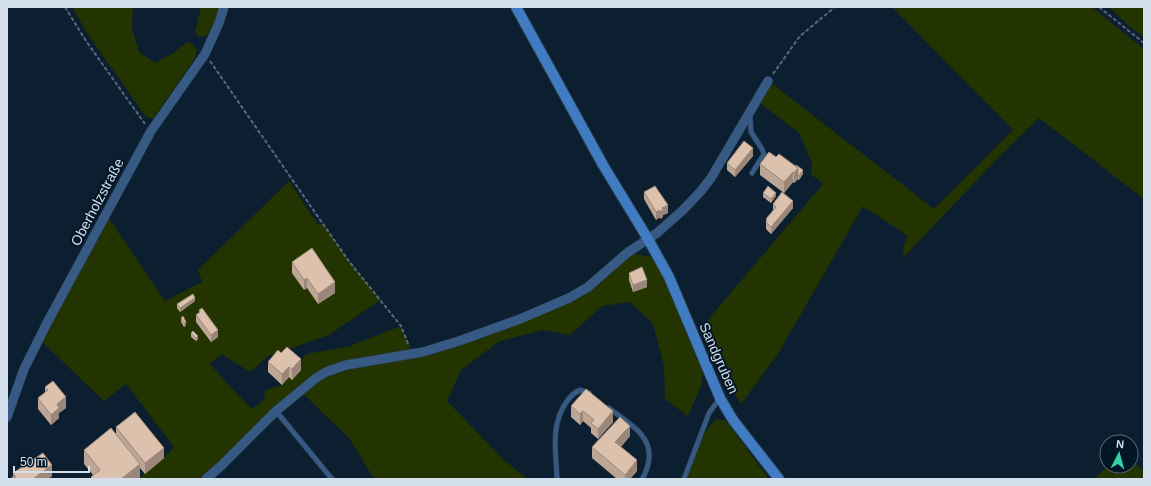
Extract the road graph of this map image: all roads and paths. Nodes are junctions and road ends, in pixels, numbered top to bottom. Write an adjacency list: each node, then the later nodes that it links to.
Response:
1 (65, 7): 10 (path)
2 (224, 7): 7 (street, Oberholzstraße)
3 (516, 7): 12 (street, Sandgruben)
4 (835, 7): 8 (path)
5 (1099, 7): 6 (path)
6 (1144, 43)
7 (205, 54): 10 (street, Oberholzstraße); 13 (path)
8 (768, 81): 9 (street)
9 (750, 112): 11 (lane); 12 (street)
10 (151, 131): 18 (street, Oberholzstraße)
11 (752, 173)
12 (648, 239): 13 (street); 15 (street, Sandgruben)
13 (412, 354): 17 (street)
14 (591, 394): 21 (lane)
15 (720, 398): 23 (lane); 24 (street, Sandgruben)
16 (603, 403): 22 (lane)
17 (276, 411): 19 (street); 20 (lane)
18 (7, 417)
19 (206, 479)
20 (332, 479)
21 (556, 479)
22 (642, 479)
23 (684, 479)
24 (779, 479)

